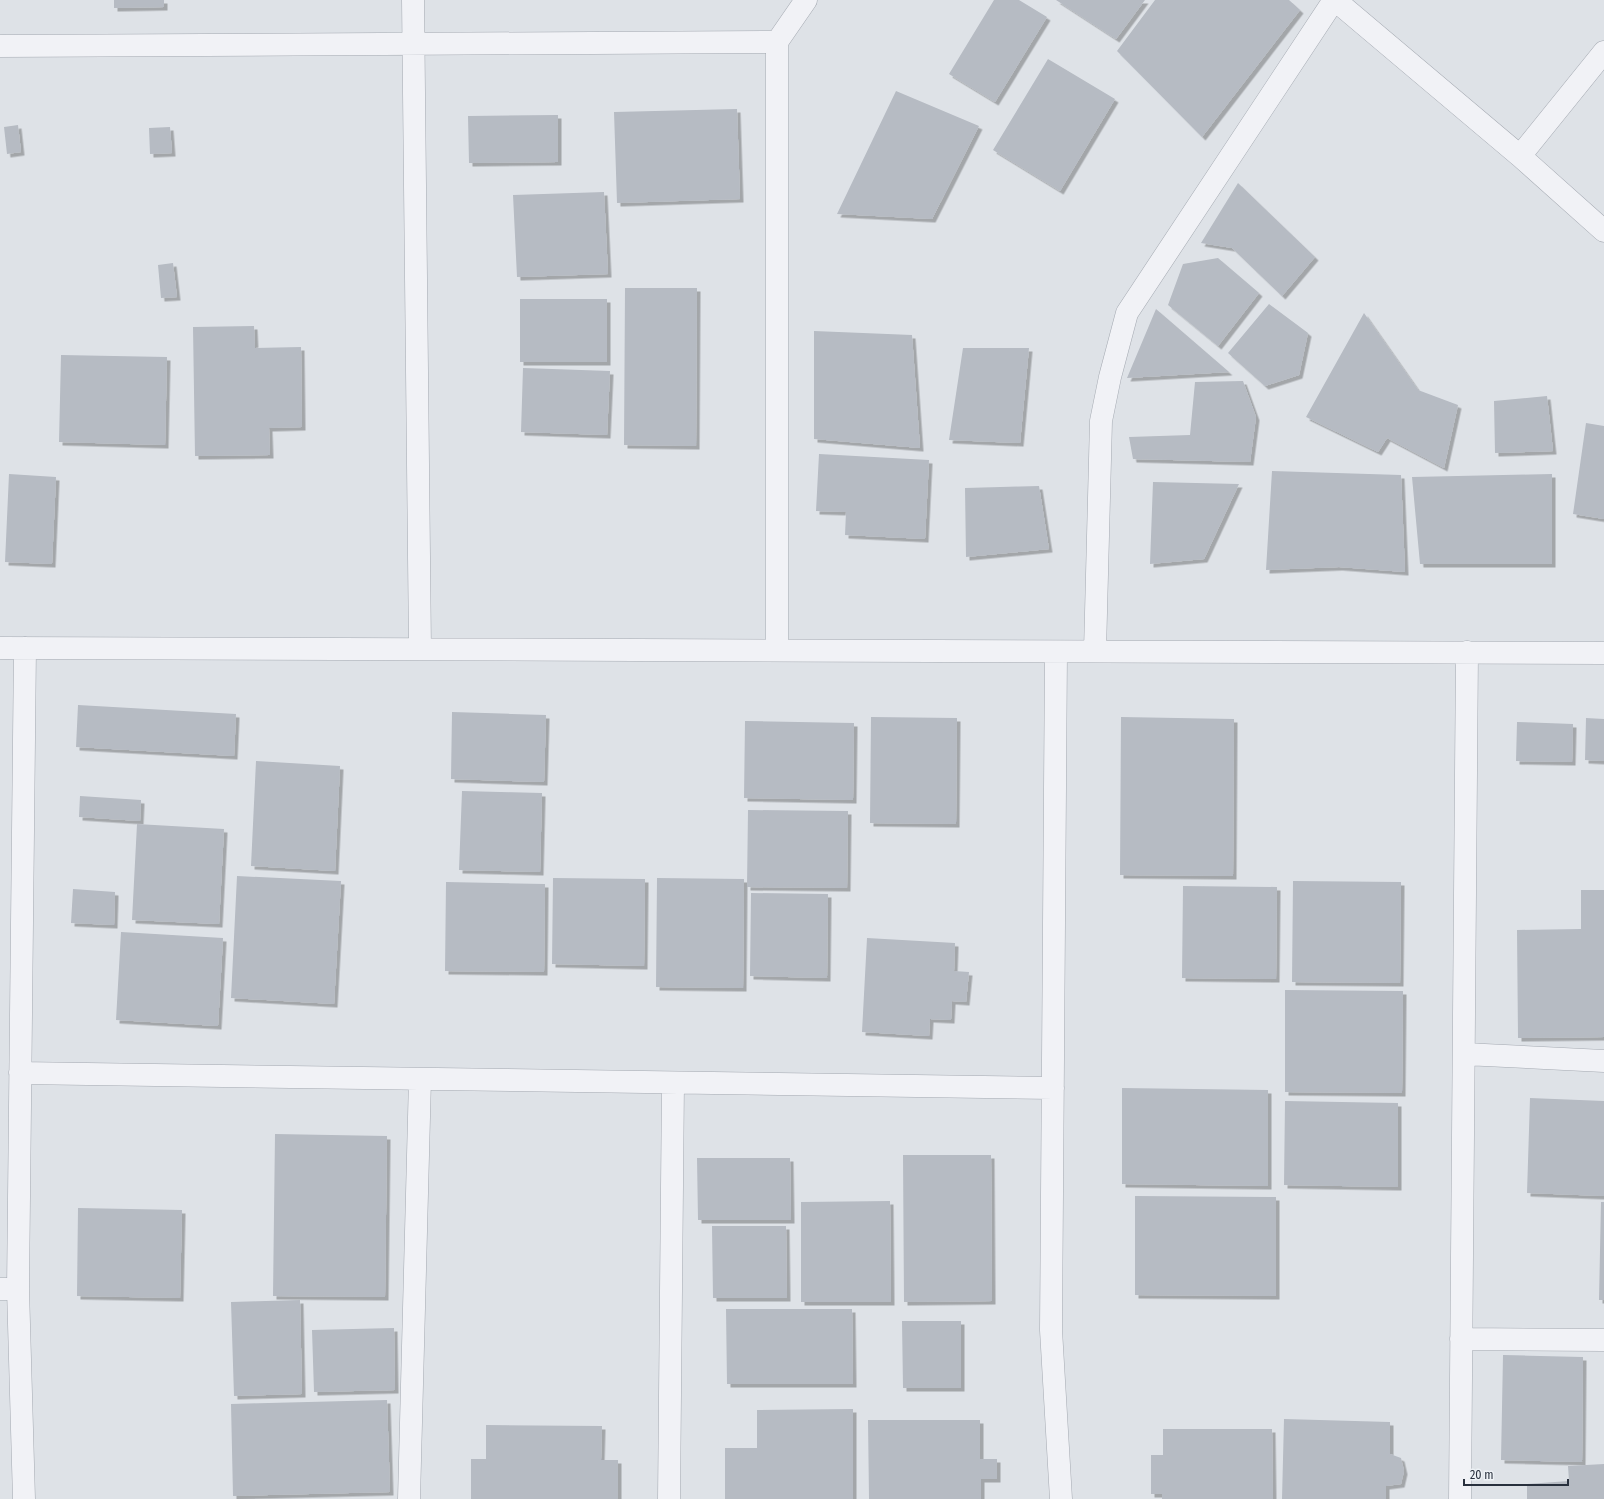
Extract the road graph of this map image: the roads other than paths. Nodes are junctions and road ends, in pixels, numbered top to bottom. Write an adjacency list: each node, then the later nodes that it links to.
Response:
1 (414, 0): 5 (street)
2 (806, 0): 4 (street)
3 (1335, 0): 8 (street); 14 (street)
4 (777, 42): 5 (street); 13 (street)
5 (414, 44): 6 (street); 12 (street)
6 (0, 46)
7 (1604, 52): 8 (street)
8 (1520, 156): 9 (street)
9 (1604, 231)
10 (0, 648): 11 (street)
11 (25, 648): 12 (street); 20 (street)
12 (420, 649): 13 (street)
13 (777, 650): 15 (street)
14 (1095, 651): 15 (street); 16 (street)
15 (1056, 652): 23 (street)
16 (1467, 652): 17 (street); 18 (street)
17 (1604, 653)
18 (1464, 1054): 19 (street); 25 (street)
19 (1604, 1061)
20 (20, 1074): 21 (street); 24 (street)
21 (420, 1079): 22 (street); 28 (street)
22 (674, 1083): 23 (street); 29 (street)
23 (1053, 1088): 30 (street)
24 (9, 1289): 27 (street)
25 (1461, 1338): 26 (street); 31 (street)
26 (1604, 1340)
27 (24, 1499)
28 (410, 1499)
29 (669, 1499)
30 (1060, 1499)
31 (1460, 1499)

